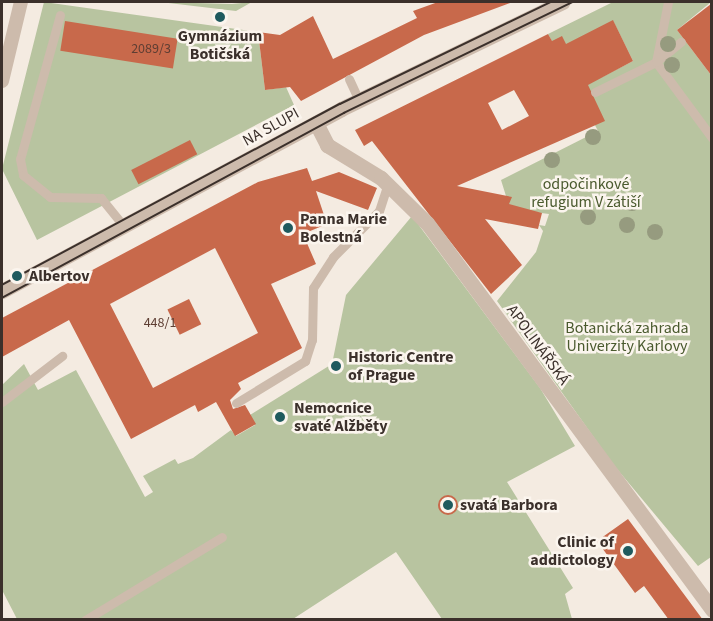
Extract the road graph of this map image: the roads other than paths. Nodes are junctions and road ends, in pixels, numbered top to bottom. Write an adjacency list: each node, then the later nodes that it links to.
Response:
1 (21, 2): 8 (street)
2 (562, 2): 10 (street, NA SLUPI)
3 (668, 2): 6 (lane)
4 (60, 15): 14 (lane)
5 (681, 42): 6 (lane)
6 (656, 62): 9 (lane); 12 (lane)
7 (349, 79): 10 (lane)
8 (2, 81)
9 (595, 92)
10 (359, 100): 11 (street, NA SLUPI)
11 (316, 123): 13 (street, APOLINÁŘSKÁ); 14 (street, NA SLUPI)
12 (711, 138)
13 (388, 183): 18 (lane); 20 (street, APOLINÁŘSKÁ)
14 (124, 226): 15 (street, NA SLUPI)
15 (2, 291)
16 (62, 356): 17 (lane)
17 (2, 402)
18 (236, 403)
19 (222, 537): 21 (lane)
20 (711, 610)
21 (85, 620)

